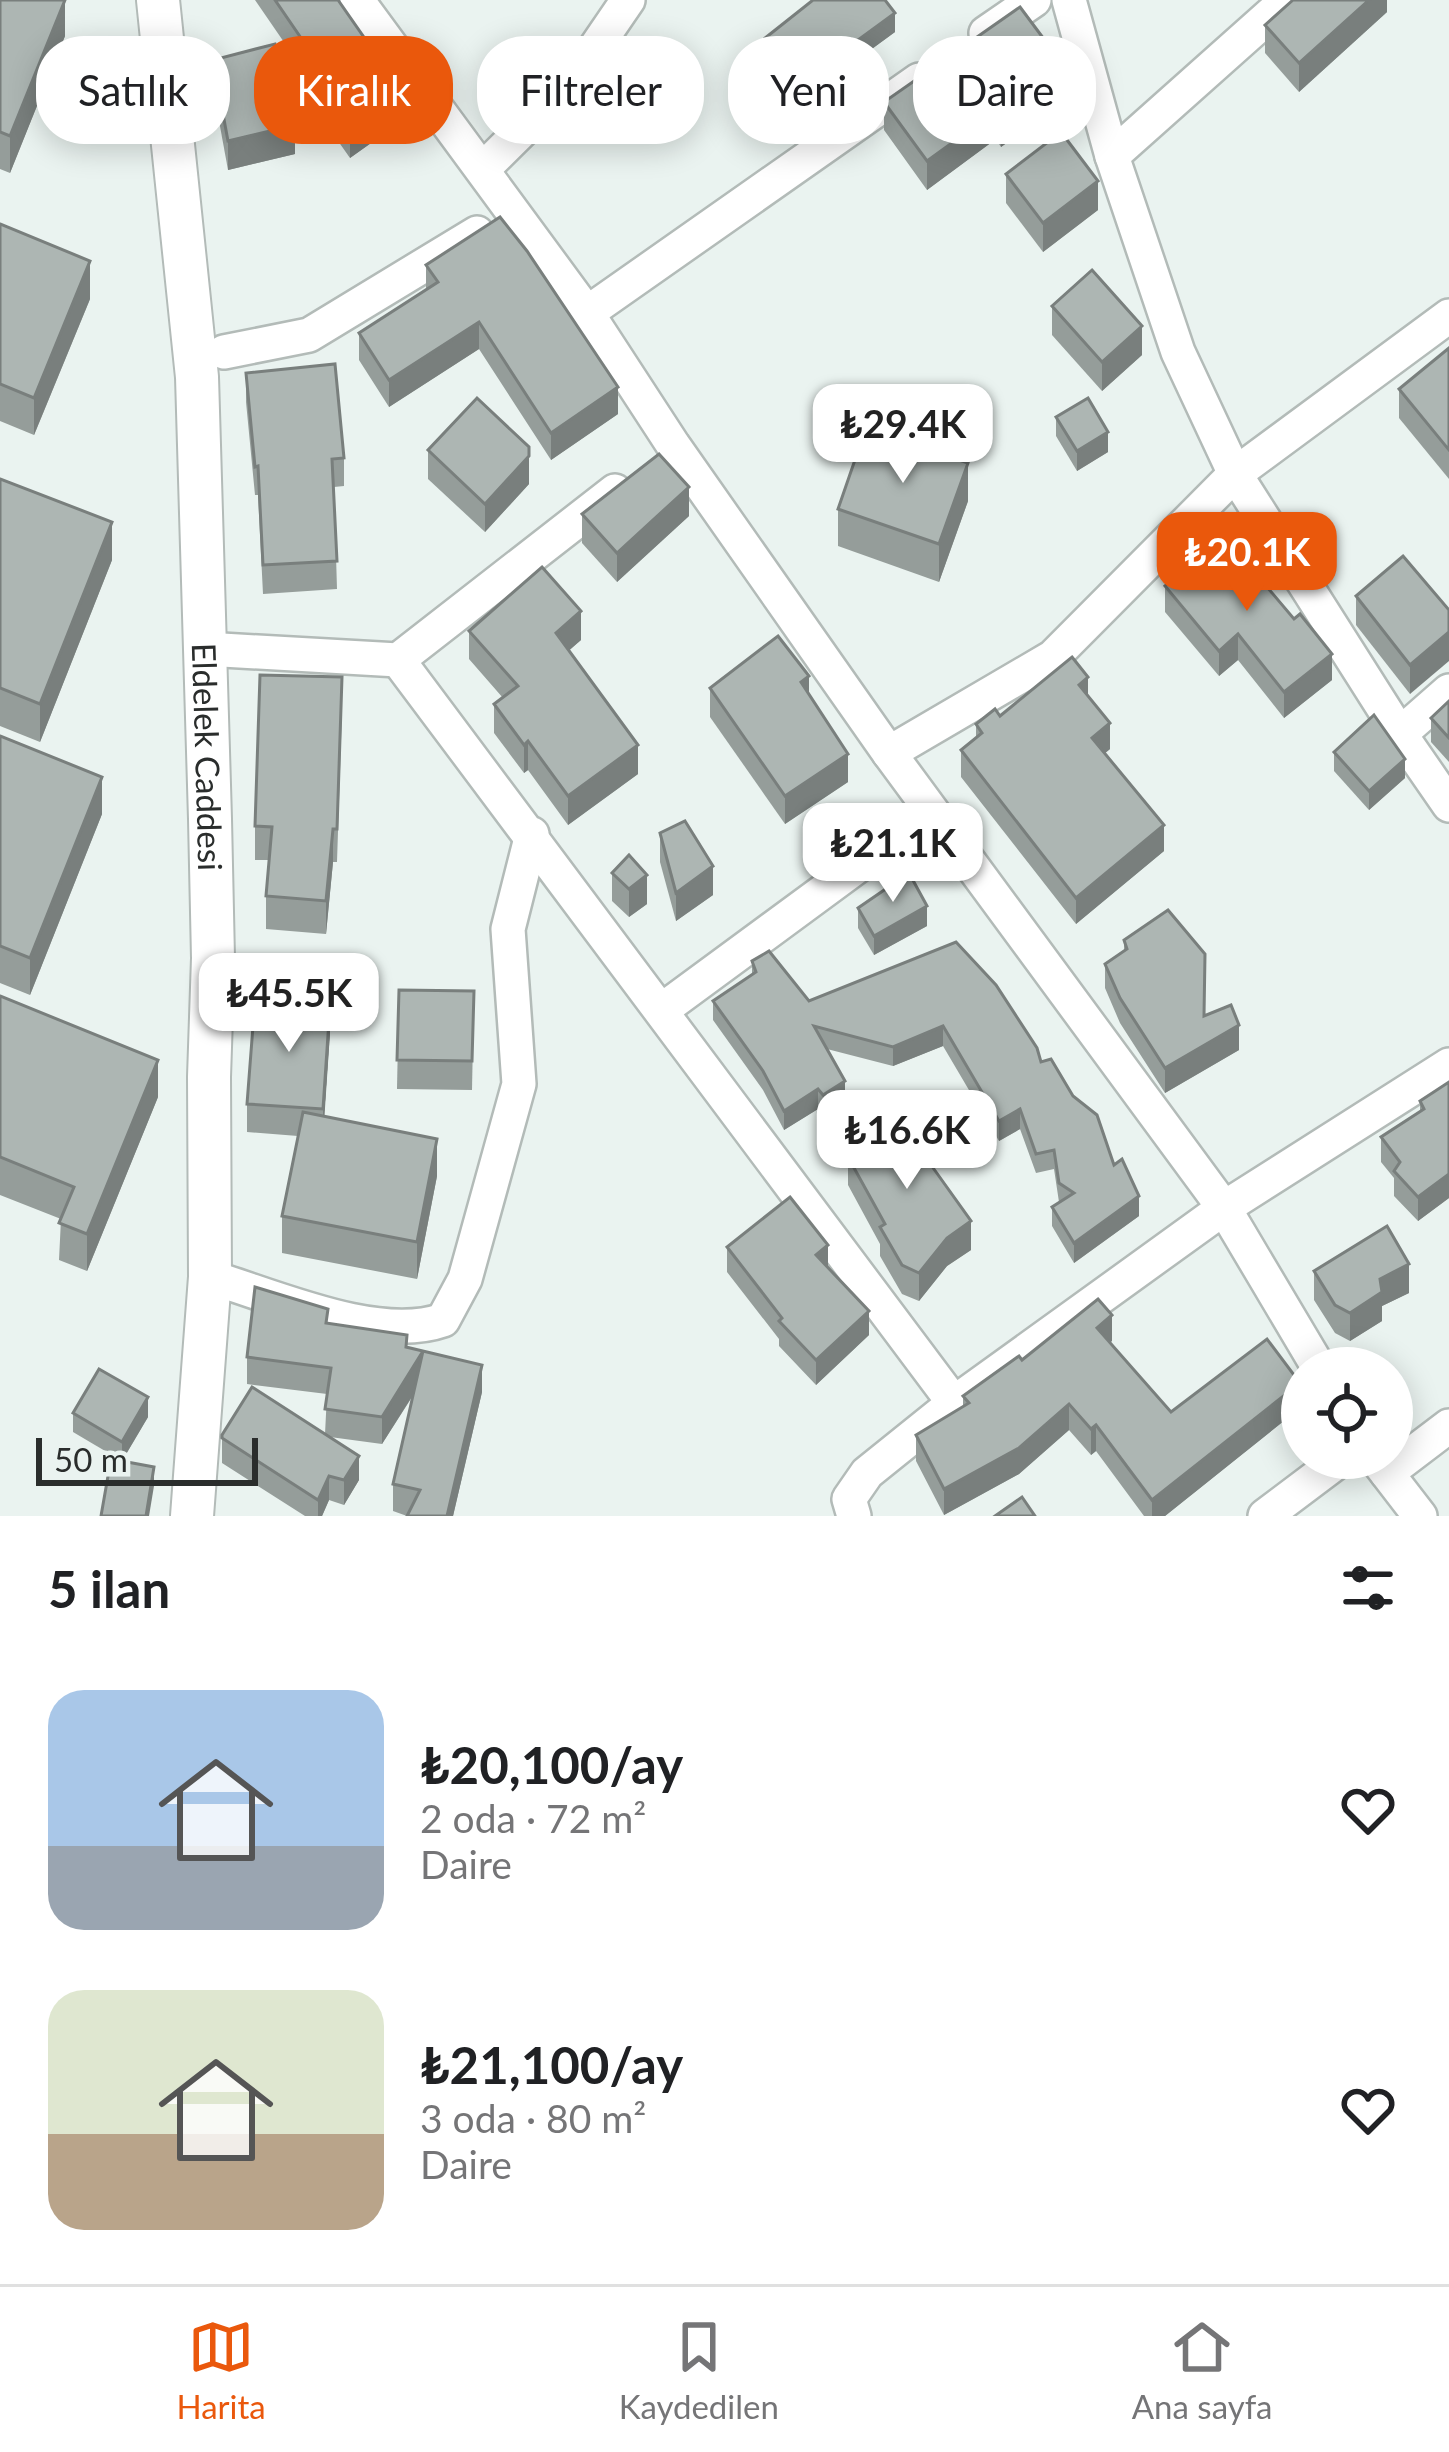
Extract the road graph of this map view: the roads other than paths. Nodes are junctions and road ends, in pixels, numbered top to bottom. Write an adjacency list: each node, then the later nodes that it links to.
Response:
1 (158, 0): 15 (street, Eldelek Caddesi)
2 (357, 0): 8 (street)
3 (628, 0): 8 (street)
4 (1034, 0): 10 (street)
5 (1070, 0): 7 (street)
6 (1287, 0): 7 (street)
7 (1112, 156): 14 (street)
8 (482, 169): 9 (street)
9 (514, 211): 10 (street); 12 (street)
10 (587, 313): 13 (street)
11 (1449, 316): 14 (street)
12 (224, 352)
13 (654, 460): 16 (street); 19 (street)
14 (1235, 474): 18 (street); 19 (street)
15 (205, 650): 16 (street); 26 (street, Eldelek Caddesi)
16 (398, 660): 22 (street)
17 (1449, 691): 18 (street)
18 (1400, 734): 20 (street)
19 (889, 753): 21 (street)
20 (1449, 805)
21 (931, 812): 23 (street); 25 (street)
22 (532, 835): 23 (street); 26 (street)
23 (662, 1010): 28 (street)
24 (1449, 1065): 25 (street)
25 (1224, 1208): 27 (street); 28 (street)
26 (210, 1277): 33 (street, Eldelek Caddesi)
27 (1307, 1347)
28 (955, 1403): 34 (street)
29 (1449, 1426): 30 (street)
30 (1413, 1447)
31 (1314, 1479): 35 (street)
32 (1391, 1479): 36 (street)
33 (192, 1516)
34 (854, 1516)
35 (1265, 1516)
36 (1420, 1516)

